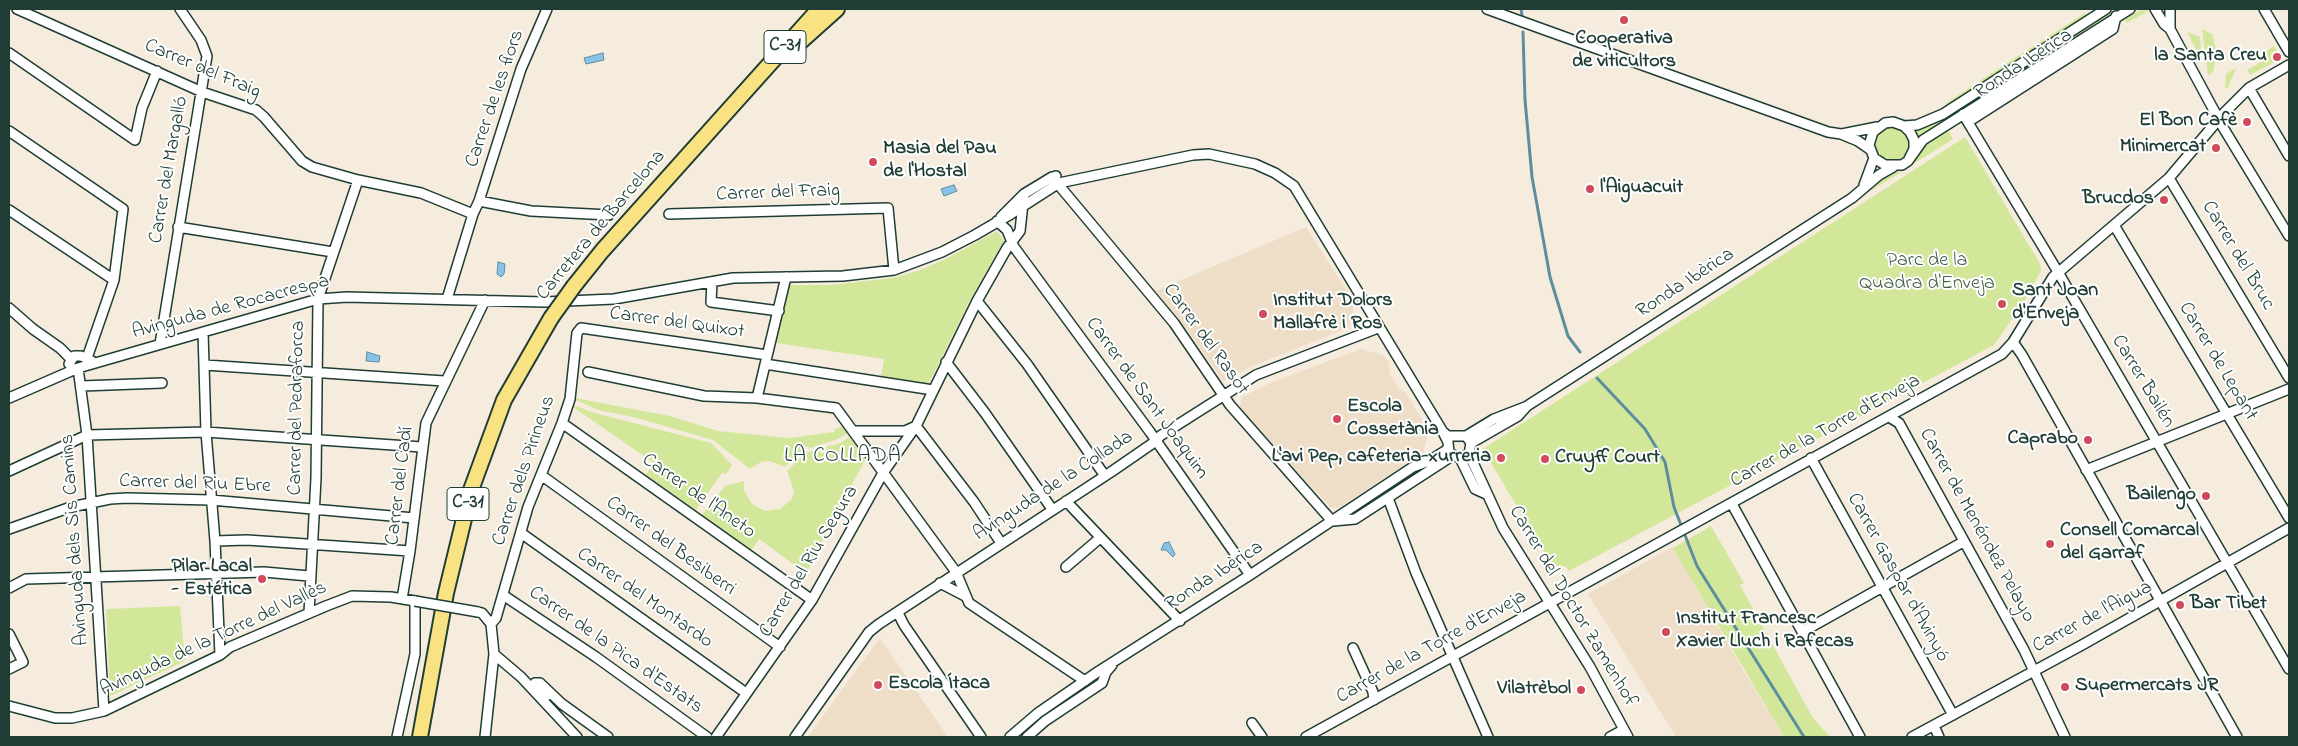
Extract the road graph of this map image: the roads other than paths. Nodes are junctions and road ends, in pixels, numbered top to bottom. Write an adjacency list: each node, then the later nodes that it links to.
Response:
1 (17, 9): 17 (street, Carrer del Fraig)
2 (180, 9): 20 (street, Carrer del Margalló)
3 (547, 9): 36 (street, Carrer de les flors)
4 (810, 9): 18 (highway)
5 (819, 9): 18 (highway, Carretera de Barcelona / C-31)
6 (837, 9): 18 (highway)
7 (1487, 9): 26 (street)
8 (2106, 9): 23 (street, Ronda Ibèrica)
9 (2130, 9): 21 (street, Ronda Ibèrica)
10 (2156, 9): 13 (street)
11 (2170, 9): 13 (street)
12 (2264, 9): 14 (street)
13 (2170, 29): 22 (street)
14 (2289, 52)
15 (9, 53): 17 (street)
16 (2289, 65): 19 (street, Carrer de la Torre d'Enveja)
17 (157, 71): 20 (street, Carrer del Fraig)
18 (752, 84): 164 (highway, Carretera de Barcelona / C-31, bridge)
19 (2249, 88): 22 (street, Carrer de la Torre d'Enveja); 28 (street)
20 (202, 92): 32 (street, Carrer del Fraig); 44 (street, Carrer del Margalló)
21 (1966, 118): 29 (street, Ronda Ibèrica); 49 (street, Carrer Bailén)
22 (2219, 118): 31 (street, Carrer de la Torre d'Enveja); 45 (street)
23 (1904, 126): 24 (street, Ronda Ibèrica); 29 (street)
24 (1877, 127): 26 (street, Ronda Ibèrica); 27 (street)
25 (9, 131): 51 (street)
26 (1841, 134): 27 (street)
27 (1873, 154): 30 (street); 34 (street)
28 (2289, 156)
29 (1908, 161): 30 (street, Ronda Ibèrica)
30 (1893, 166): 34 (street, Ronda Ibèrica)
31 (2168, 178): 43 (street, Carrer de la Torre d'Enveja); 73 (street, Carrer del Bruc)
32 (358, 180): 39 (street, Carrer del Fraig); 47 (street, Carrer del Pedraforca)
33 (1055, 180): 35 (street, Avinguda de Rocacrespa); 37 (street, Avinguda de Rocacrespa); 60 (street, Avinguda de Rocacrespa); 79 (street, Carrer del Rasot)
34 (1862, 189): 89 (street, Ronda Ibèrica)
35 (1024, 194): 37 (street, Carrer del Riu Segura); 42 (street, Avinguda de Rocacrespa)
36 (479, 201): 39 (street, Carrer de les flors); 41 (street)
37 (1024, 206): 42 (street, Avinguda de Rocacrespa); 46 (street, Carrer del Riu Segura)
38 (9, 210): 51 (street)
39 (472, 214): 53 (street, Carrer de les flors)
40 (669, 214): 48 (street, Carrer del Fraig)
41 (609, 215)
42 (997, 221): 46 (street, Carrer de Sant Joaquim); 48 (street, Avinguda de Rocacrespa)
43 (2114, 225): 49 (street, Carrer de la Torre d'Enveja); 82 (street, Carrer de Lepant)
44 (178, 227): 47 (street); 63 (street, Carrer del Margalló)
45 (2289, 236)
46 (1012, 244): 56 (street, Carrer del Riu Segura); 91 (street, Carrer de Sant Joaquim)
47 (332, 252): 54 (street, Carrer del Pedraforca)
48 (894, 270): 50 (street, Avinguda de Rocacrespa)
49 (2058, 272): 62 (street, Carrer de la Torre d'Enveja); 92 (street, Carrer Bailén)
50 (786, 276): 52 (street, Avinguda de Rocacrespa); 58 (street)
51 (114, 280): 65 (street)
52 (712, 282): 55 (street, Avinguda de Rocacrespa); 58 (street)
53 (447, 299): 54 (street, Avinguda de Rocacrespa); 55 (street, Avinguda de Rocacrespa)
54 (318, 300): 61 (street, Avinguda de Rocacrespa); 72 (street, Carrer del Pedraforca)
55 (485, 300): 74 (street, Carrer del Cadí)
56 (977, 301): 67 (street, Carrer del Riu Segura); 101 (street)
57 (9, 308): 64 (street)
58 (779, 311): 66 (street)
59 (581, 328): 66 (street, Carrer del Quixot); 84 (street, Carrer dels Pirineus)
60 (1378, 328): 79 (street, Avinguda de la Collada); 94 (street)
61 (203, 332): 63 (street, Avinguda de Rocacrespa); 68 (street)
62 (2013, 342): 83 (street, Carrer de la Torre d'Enveja); 97 (street)
63 (160, 344): 65 (street, Avinguda de Rocacrespa)
64 (71, 359): 65 (street); 70 (street)
65 (91, 360): 69 (street, Avinguda de Rocacrespa)
66 (766, 360): 77 (street, Carrer del Quixot); 81 (street)
67 (946, 362): 77 (street, Carrer del Riu Segura); 109 (street)
68 (205, 365): 72 (street); 87 (street)
69 (78, 368): 70 (street, Avinguda de Rocacrespa); 76 (street, Avinguda dels Sis Camins)
70 (68, 371): 80 (street, Avinguda de Rocacrespa)
71 (588, 372): 81 (street)
72 (316, 373): 74 (street); 90 (street, Carrer del Pedraforca)
73 (2289, 378)
74 (444, 381): 93 (street, Carrer del Cadí)
75 (162, 384): 76 (street)
76 (82, 386): 88 (street, Avinguda dels Sis Camins)
77 (933, 390): 85 (street, Carrer del Riu Segura)
78 (2289, 390): 82 (street)
79 (1224, 395): 91 (street, Avinguda de la Collada); 112 (street, Carrer del Rasot)
80 (9, 398)
81 (757, 398): 86 (street)
82 (2228, 414): 92 (street); 111 (street, Carrer de Lepant)
83 (1889, 417): 96 (street, Carrer de la Torre d'Enveja); 118 (street, Carrer de Menéndez Pelayo)
84 (562, 423): 100 (street, Carrer dels Pirineus); 135 (street, Carrer de l'Aneto)
85 (916, 426): 86 (street); 99 (street, Carrer del Riu Segura); 120 (street)
86 (853, 431): 99 (street)
87 (206, 432): 88 (street); 90 (street); 104 (street)
88 (86, 435): 98 (street); 106 (street, Avinguda dels Sis Camins)
89 (1468, 440): 94 (street); 95 (street)
90 (316, 441): 93 (street); 108 (street, Carrer del Pedraforca)
91 (1156, 441): 101 (street, Avinguda de la Collada); 126 (street, Carrer de Sant Joaquim)
92 (2156, 441): 97 (street); 122 (street, Carrer Bailén)
93 (422, 447): 110 (street, Carrer del Cadí)
94 (1452, 448): 95 (street); 102 (street); 103 (street, Ronda Ibèrica); 112 (street, Ronda Ibèrica)
95 (1469, 454): 102 (street)
96 (1811, 458): 107 (street, Carrer de la Torre d'Enveja); 130 (street, Carrer Gaspar d'Avinyó)
97 (2086, 470): 137 (street)
98 (9, 471)
99 (883, 473): 124 (street); 135 (street, Carrer del Riu Segura)
100 (541, 475): 115 (street, Carrer dels Pirineus); 145 (street, Carrer del Besiberri)
101 (1105, 476): 105 (street, Avinguda de la Collada)
102 (1486, 494): 138 (street, Carrer del Doctor Zamenhof)
103 (1388, 498): 112 (street, Ronda Ibèrica); 149 (street)
104 (211, 500): 106 (street, Carrer del Riu Ebre); 108 (street, Carrer del Riu Ebre); 117 (street)
105 (1066, 501): 109 (street, Avinguda de la Collada); 116 (street)
106 (91, 502): 114 (street, Carrer del Riu Ebre); 128 (street, Avinguda dels Sis Camins)
107 (1732, 504): 138 (street, Carrer de la Torre d'Enveja); 143 (street)
108 (314, 509): 110 (street, Carrer del Riu Ebre); 119 (street, Carrer del Pedraforca)
109 (1052, 509): 120 (street, Avinguda de la Collada)
110 (414, 518): 121 (street, Carrer del Cadí)
111 (2289, 518)
112 (1332, 521): 126 (street, Ronda Ibèrica)
113 (2289, 528): 122 (street, Carrer de l'Aigua)
114 (9, 529)
115 (521, 532): 132 (street, Carrer dels Pirineus); 155 (street, Carrer del Montardo)
116 (1100, 538): 123 (street); 141 (street)
117 (215, 541): 119 (street); 125 (street)
118 (1964, 542): 130 (street); 152 (street, Carrer de Menéndez Pelayo)
119 (312, 543): 121 (street); 127 (street, Carrer del Pedraforca)
120 (1001, 543): 124 (street, Avinguda de la Collada)
121 (410, 551): 134 (street, Carrer del Cadí)
122 (2226, 563): 137 (street, Carrer de l'Aigua); 153 (street, Carrer Bailén)
123 (1066, 568)
124 (956, 572): 129 (street, Avinguda de la Collada); 133 (street)
125 (215, 573): 127 (street); 128 (street); 148 (street)
126 (1250, 575): 141 (street, Ronda Ibèrica)
127 (309, 576): 139 (street, Carrer del Pedraforca)
128 (96, 577): 131 (street); 158 (street, Avinguda dels Sis Camins)
129 (940, 583): 133 (street); 140 (street, Avinguda de la Collada)
130 (1882, 586): 143 (street); 159 (street, Carrer Gaspar d'Avinyó)
131 (9, 588)
132 (503, 595): 142 (street, Carrer dels Pirineus); 168 (street, Carrer de la Pica d'Estats)
133 (966, 596): 154 (street)
134 (402, 599): 136 (street, Avinguda de la Torre del Vallès); 139 (street, Avinguda de la Torre del Vallès)
135 (812, 600): 145 (street, Carrer del Riu Segura)
136 (415, 601): 142 (street, Avinguda de la Torre del Vallès, bridge); 163 (street)
137 (2160, 601): 152 (street, Carrer de l'Aigua); 182 (street)
138 (1549, 604): 149 (street, Carrer de la Torre d'Enveja); 162 (street, Carrer del Doctor Zamenhof)
139 (309, 613): 148 (street, Avinguda de la Torre del Vallès)
140 (898, 613): 170 (street, Avinguda de la Collada); 171 (street)
141 (1180, 621): 150 (street, Ronda Ibèrica)
142 (491, 624): 147 (street)
143 (1802, 632): 178 (street)
144 (9, 634): 151 (street)
145 (780, 646): 155 (street, Carrer del Riu Segura)
146 (1353, 648): 156 (street)
147 (494, 654): 165 (street); 166 (street)
148 (220, 655): 158 (street, Avinguda de la Torre del Vallès)
149 (1454, 656): 156 (street, Carrer de la Torre d'Enveja); 176 (street)
150 (1115, 661): 154 (street, Ronda Ibèrica); 173 (street, Ronda Ibèrica)
151 (9, 669)
152 (2034, 669): 159 (street, Carrer de l'Aigua); 181 (street, Carrer de Menéndez Pelayo)
153 (2289, 669)
154 (1085, 681): 172 (street, Ronda Ibèrica)
155 (746, 693): 169 (street, Carrer del Riu Segura)
156 (1374, 700): 175 (street, Carrer de la Torre d'Enveja)
157 (9, 706): 158 (street, Avinguda de la Torre del Vallès)
158 (104, 710)
159 (1953, 715): 161 (street, Carrer de l'Aigua)
160 (1252, 723): 174 (street)
161 (1934, 726): 179 (street, Carrer de l'Aigua); 180 (street)
162 (1626, 733): 177 (street)
163 (397, 737)
164 (420, 737)
165 (485, 737)
166 (578, 737): 167 (street)
167 (608, 737)
168 (707, 737)
169 (716, 737)
170 (795, 737)
171 (981, 737)
172 (1010, 737)
173 (1027, 737)
174 (1262, 737)
175 (1306, 737)
176 (1488, 737)
177 (1610, 737)
178 (1860, 737)
179 (1912, 737)
180 (1939, 737)
181 (2065, 737)
182 (2237, 737)

